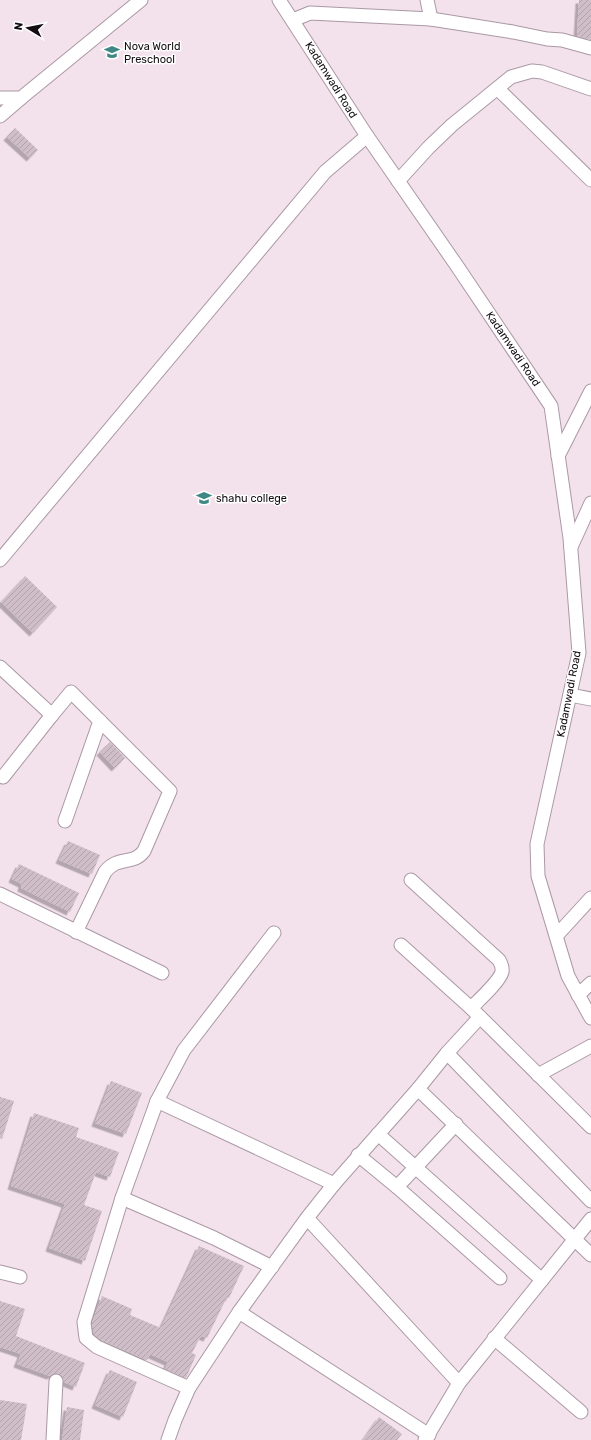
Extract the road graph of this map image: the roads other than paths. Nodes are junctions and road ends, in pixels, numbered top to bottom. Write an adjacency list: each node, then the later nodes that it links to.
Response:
1 (141, 0): 10 (street)
2 (279, 0): 5 (street)
3 (427, 0): 4 (street)
4 (431, 19): 5 (street); 6 (street)
5 (293, 20): 12 (street, Kadamwadi Road)
6 (591, 48)
7 (498, 88): 8 (street); 13 (street); 14 (street)
8 (591, 90)
9 (0, 98): 10 (street)
10 (20, 98): 11 (street)
11 (0, 116)
12 (367, 136): 14 (street, Kadamwadi Road); 19 (street)
13 (591, 180)
14 (398, 181): 16 (street, Kadamwadi Road)
15 (591, 391): 16 (street)
16 (558, 456): 18 (street, Kadamwadi Road)
17 (591, 503): 18 (street)
18 (571, 547): 21 (street, Kadamwadi Road)
19 (0, 560)
20 (0, 667): 23 (street)
21 (570, 695): 22 (street); 32 (street, Kadamwadi Road)
22 (591, 698)
23 (52, 715): 24 (street); 25 (street)
24 (100, 721): 26 (street); 30 (street)
25 (3, 777)
26 (66, 821)
27 (411, 880): 37 (street)
28 (0, 894): 30 (street)
29 (591, 898): 32 (street)
30 (76, 932): 34 (street)
31 (274, 933): 43 (street)
32 (557, 935): 36 (street, Kadamwadi Road)
33 (401, 945): 37 (street)
34 (162, 974)
35 (591, 983): 36 (street)
36 (578, 995): 38 (street, Kadamwadi Road)
37 (476, 1013): 40 (street); 41 (street)
38 (591, 1018)
39 (591, 1046): 41 (street)
40 (447, 1053): 42 (street); 52 (street)
41 (538, 1075): 45 (street)
42 (418, 1089): 44 (street); 46 (street)
43 (157, 1101): 49 (street); 51 (street)
44 (456, 1124): 48 (street); 55 (street)
45 (591, 1127)
46 (378, 1134): 47 (street); 48 (street)
47 (358, 1155): 49 (street); 50 (street)
48 (415, 1168): 50 (street); 61 (street)
49 (334, 1184): 53 (street)
50 (397, 1186): 60 (street)
51 (122, 1198): 57 (street); 66 (street)
52 (591, 1201)
53 (307, 1218): 57 (street); 65 (street)
54 (591, 1219): 55 (street)
55 (574, 1238): 56 (street); 61 (street)
56 (591, 1255)
57 (272, 1267): 62 (street)
58 (0, 1272): 59 (street)
59 (20, 1276)
60 (500, 1278)
61 (542, 1280): 63 (street)
62 (240, 1312): 66 (street); 68 (street)
63 (494, 1338): 65 (street); 67 (street)
64 (56, 1381): 69 (street)
65 (459, 1383): 68 (street)
66 (189, 1388): 70 (street)
67 (581, 1412)
68 (427, 1437)
69 (53, 1440)
70 (168, 1440)

